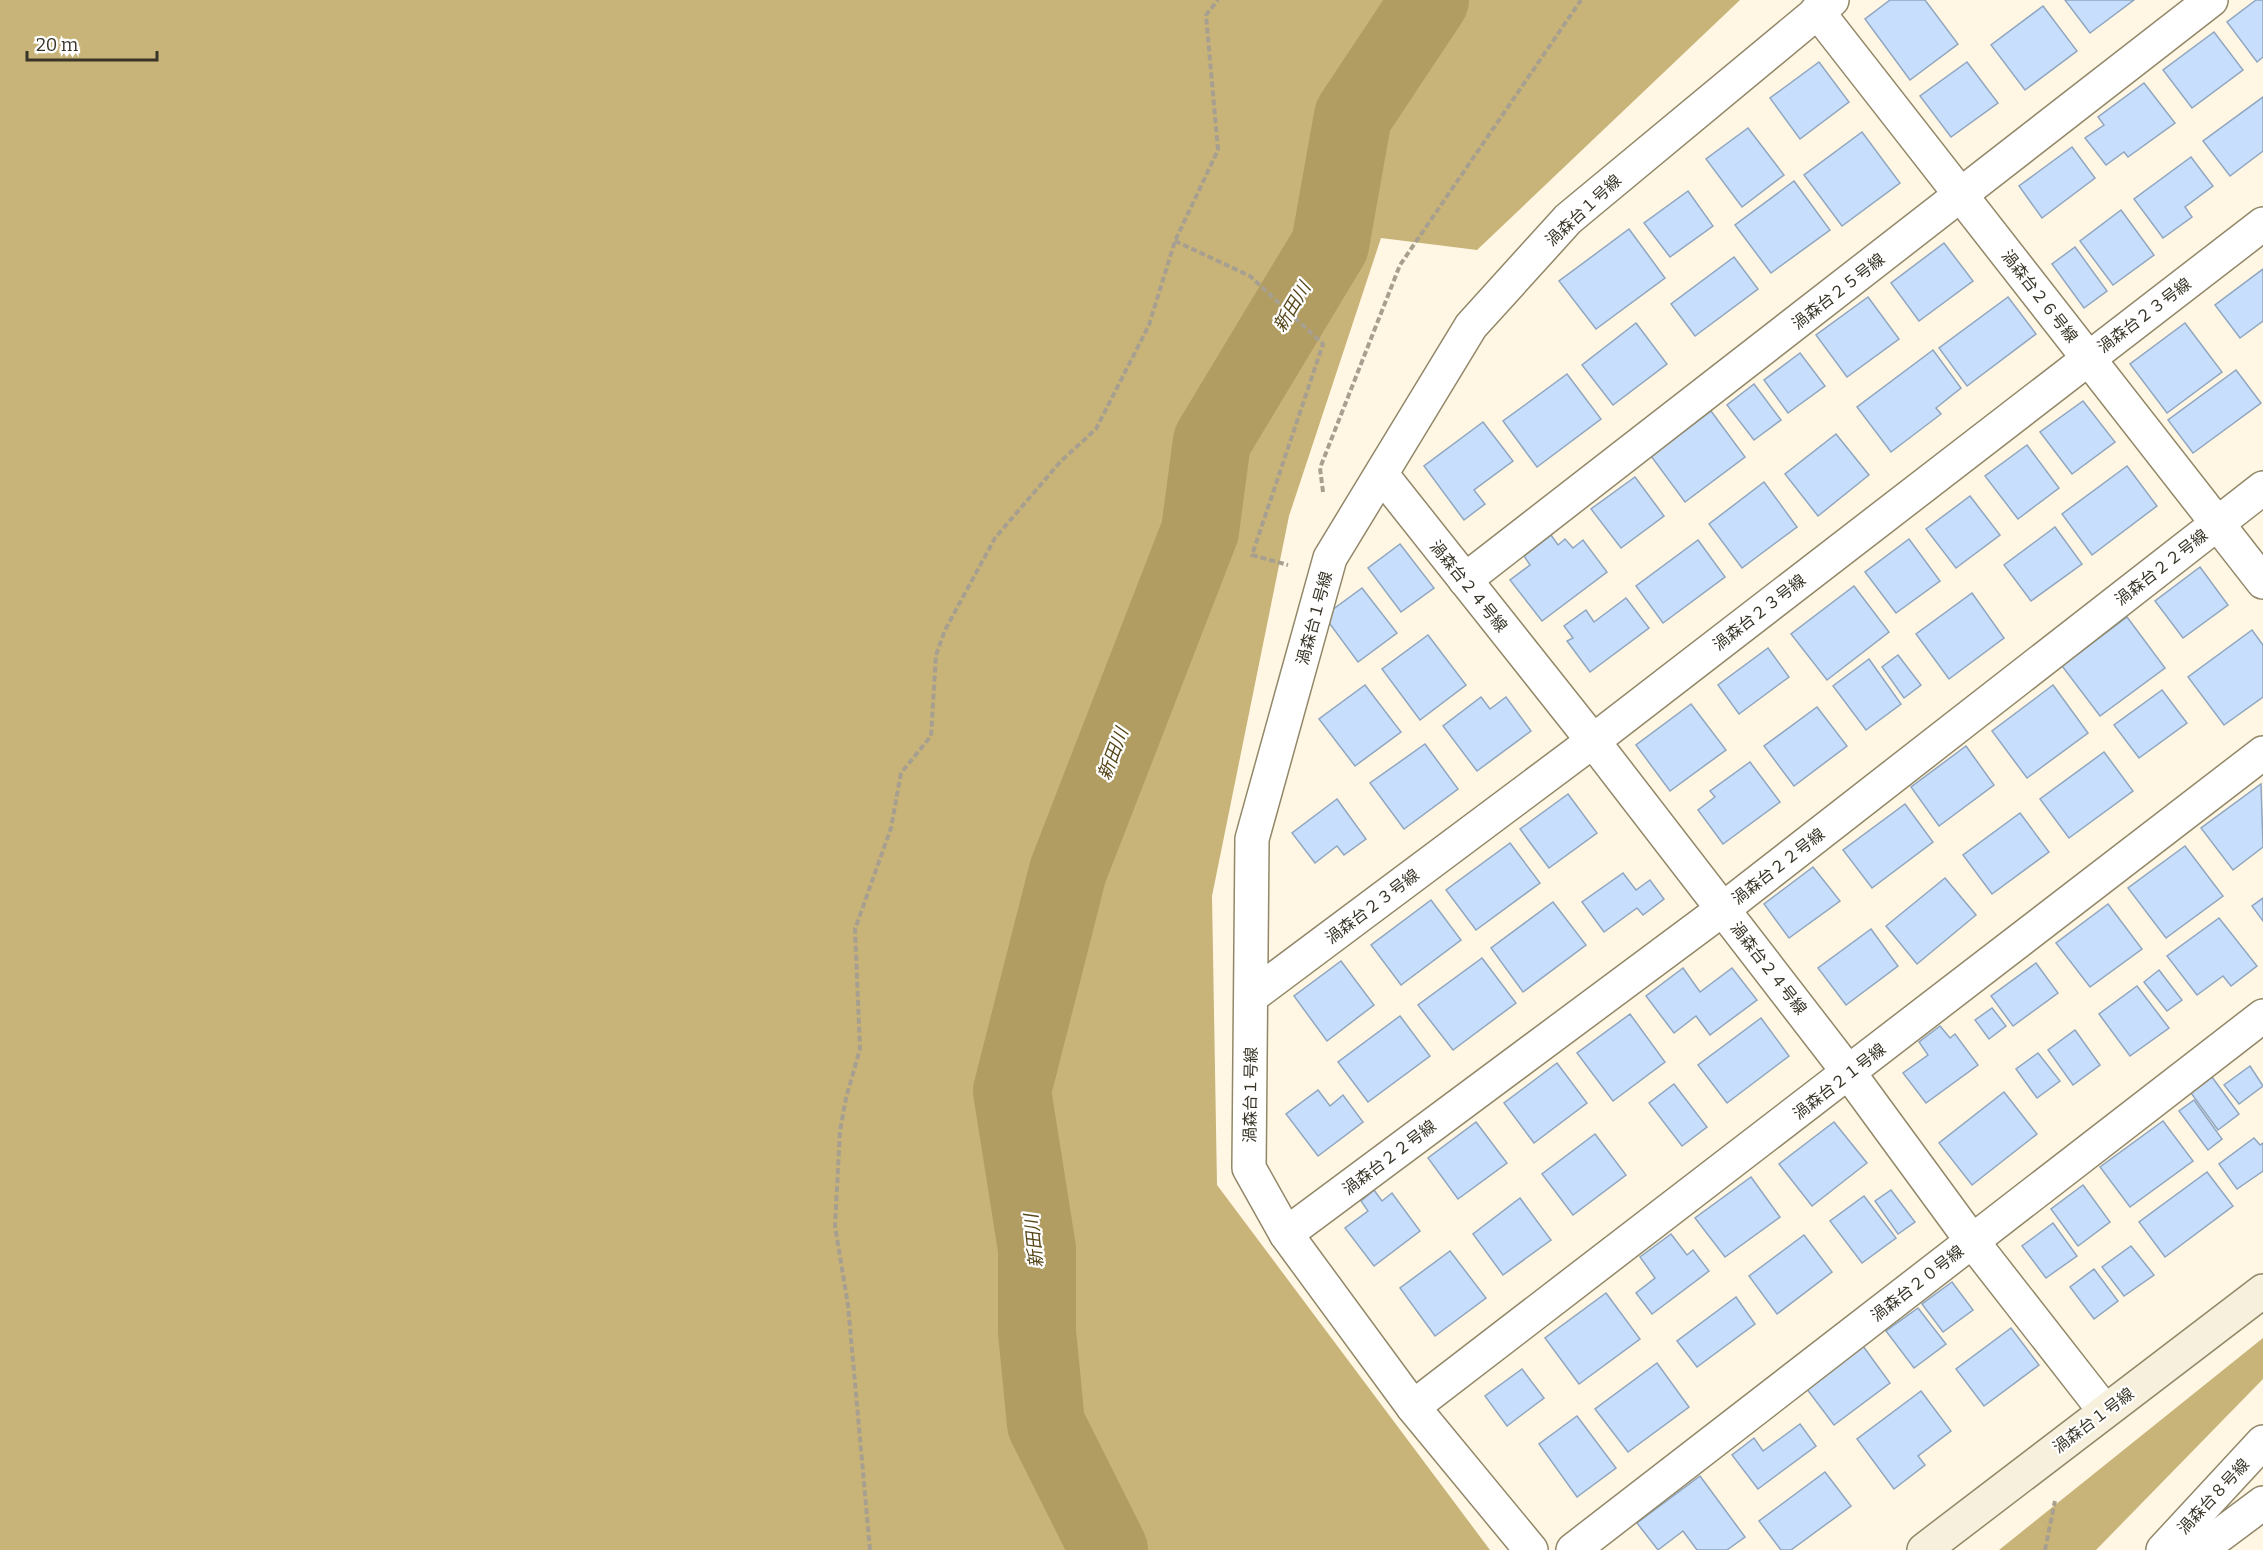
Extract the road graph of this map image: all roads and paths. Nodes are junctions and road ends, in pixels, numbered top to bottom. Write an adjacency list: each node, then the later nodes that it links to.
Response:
1 (1218, 0): 7 (path)
2 (1581, 0): 11 (path)
3 (2211, 0): 5 (street, 渦森台２５号線)
4 (1824, 5): 5 (street, 渦森台２６号線); 9 (street, 渦森台１号線)
5 (1961, 196): 8 (street, 渦森台２６号線); 14 (street, 渦森台２５号線)
6 (2263, 224): 8 (street, 渦森台２３号線)
7 (1175, 241): 13 (path); 29 (path)
8 (2088, 358): 12 (street, 渦森台２６号線); 16 (street, 渦森台２３号線)
9 (1382, 475): 13 (street, 渦森台１号線); 14 (street, 渦森台２４号線)
10 (2263, 488): 12 (street, 渦森台２２号線)
11 (1323, 497)
12 (2217, 523): 15 (street, 渦森台２６号線); 18 (street, 渦森台２２号線)
13 (1330, 558): 19 (street, 渦森台１号線)
14 (1465, 580): 16 (street, 渦森台２４号線)
15 (2263, 582)
16 (1593, 741): 18 (street, 渦森台２４号線); 19 (street, 渦森台２３号線)
17 (2263, 753): 21 (street, 渦森台２１号線)
18 (1723, 909): 21 (street, 渦森台２４号線); 22 (street, 渦森台２２号線)
19 (1252, 996): 22 (street, 渦森台１号線)
20 (2263, 1016): 23 (street, 渦森台２０号線)
21 (1849, 1073): 23 (street, 渦森台２４号線); 25 (street, 渦森台２１号線)
22 (1286, 1234): 25 (street, 渦森台１号線)
23 (1972, 1240): 26 (street, 渦森台２４号線); 31 (street, 渦森台２０号線)
24 (2263, 1291): 26 (street, 渦森台１号線)
25 (1413, 1407): 30 (street, 渦森台１号線)
26 (2104, 1410): 32 (street, 渦森台１号線)
27 (2263, 1442): 33 (street, 渦森台８号線)
28 (2263, 1503): 34 (street)
29 (870, 1550)
30 (1531, 1550)
31 (1573, 1550)
32 (1924, 1550)
33 (2163, 1550)
34 (2200, 1550)

